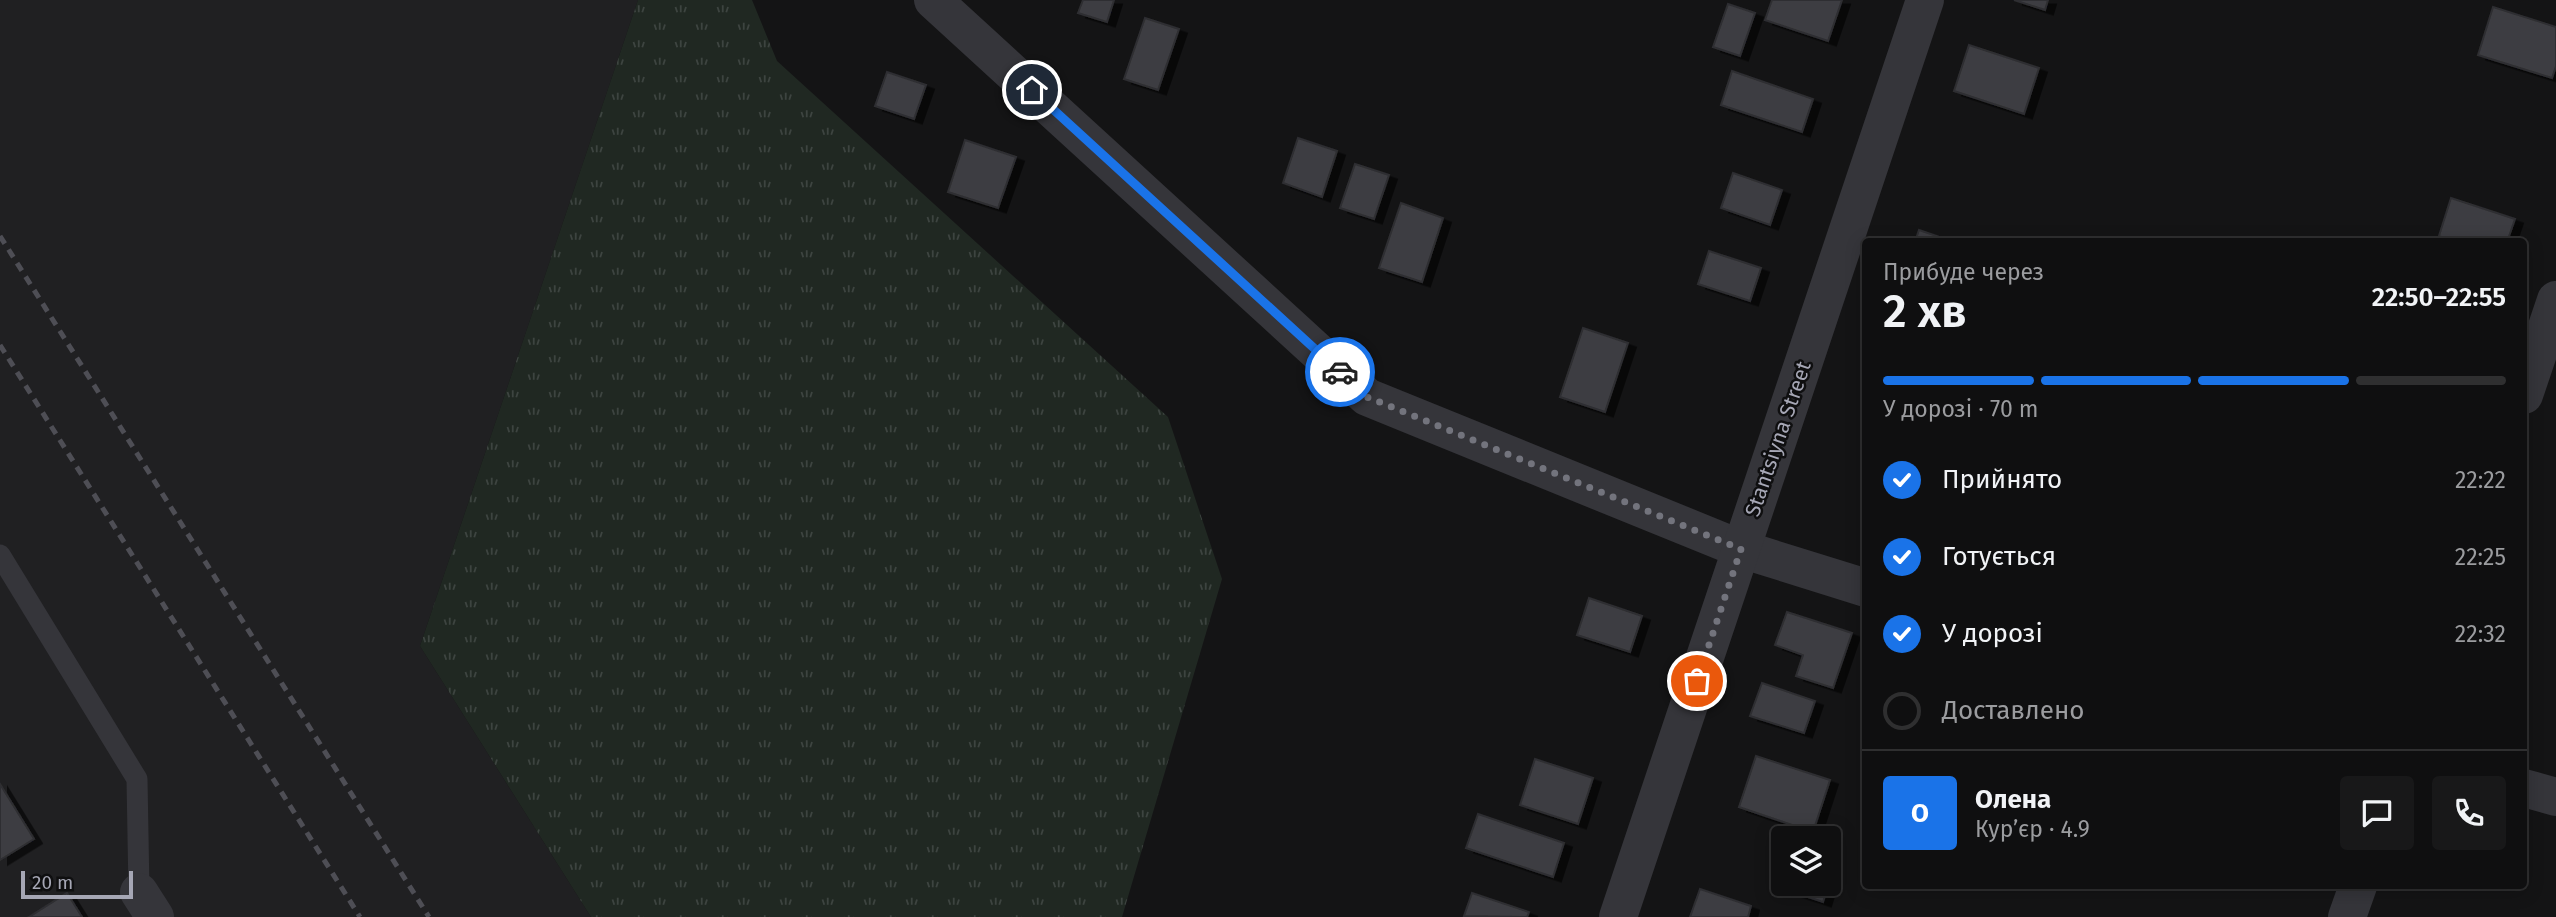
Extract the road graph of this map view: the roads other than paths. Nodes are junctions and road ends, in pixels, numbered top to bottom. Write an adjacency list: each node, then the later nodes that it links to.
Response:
1 (933, 0): 5 (street)
2 (1926, 0): 5 (street, Stantsiyna Street)
3 (2556, 300): 4 (street)
4 (2527, 386)
5 (1741, 549): 7 (street); 12 (street, Stantsiyna Street)
6 (0, 555): 11 (lane)
7 (1862, 587)
8 (2527, 789): 9 (street)
9 (2556, 797)
10 (2357, 889): 13 (street)
11 (147, 904)
12 (1618, 917)
13 (2347, 917)

